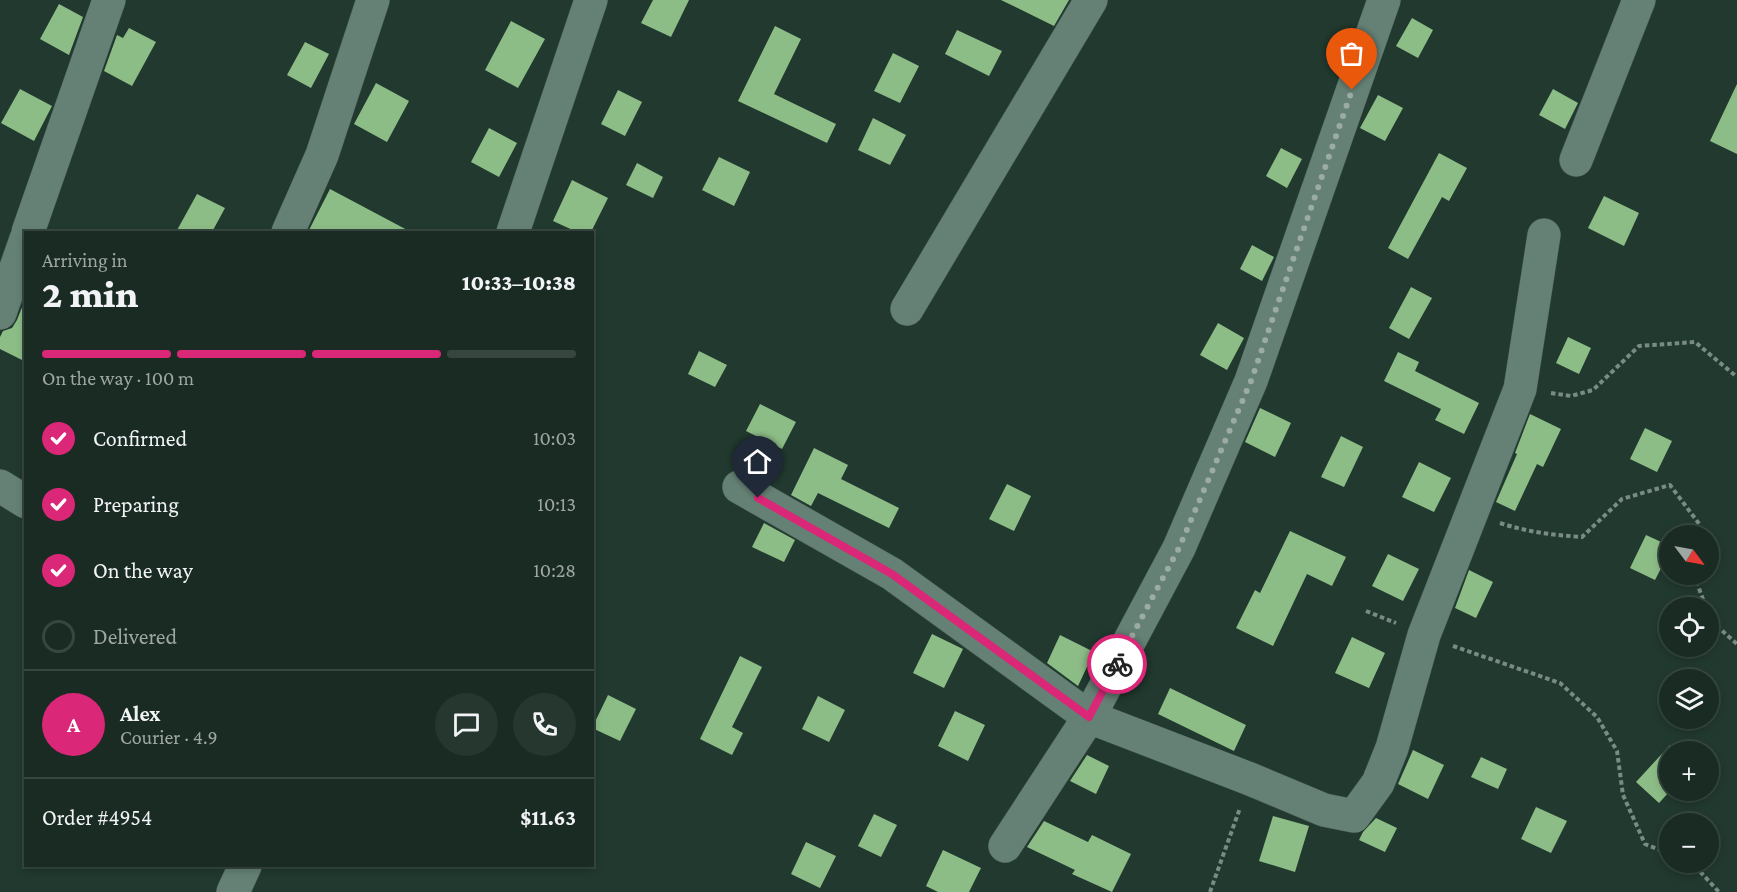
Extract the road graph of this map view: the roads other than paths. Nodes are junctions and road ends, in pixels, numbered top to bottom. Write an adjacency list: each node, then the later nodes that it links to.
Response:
1 (109, 0): 8 (street)
2 (373, 0): 9 (street)
3 (591, 0): 10 (street)
4 (1091, 0): 13 (street)
5 (1383, 0): 18 (street)
6 (1639, 0): 7 (street)
7 (1576, 160)
8 (28, 231)
9 (288, 231)
10 (513, 231)
11 (1544, 236): 18 (street)
12 (24, 245): 14 (street)
13 (907, 309)
14 (0, 313)
15 (0, 486): 17 (street)
16 (739, 487): 18 (street)
17 (24, 500)
18 (1089, 717): 19 (street)
19 (1005, 846)
20 (245, 867): 21 (street)
21 (233, 892)

